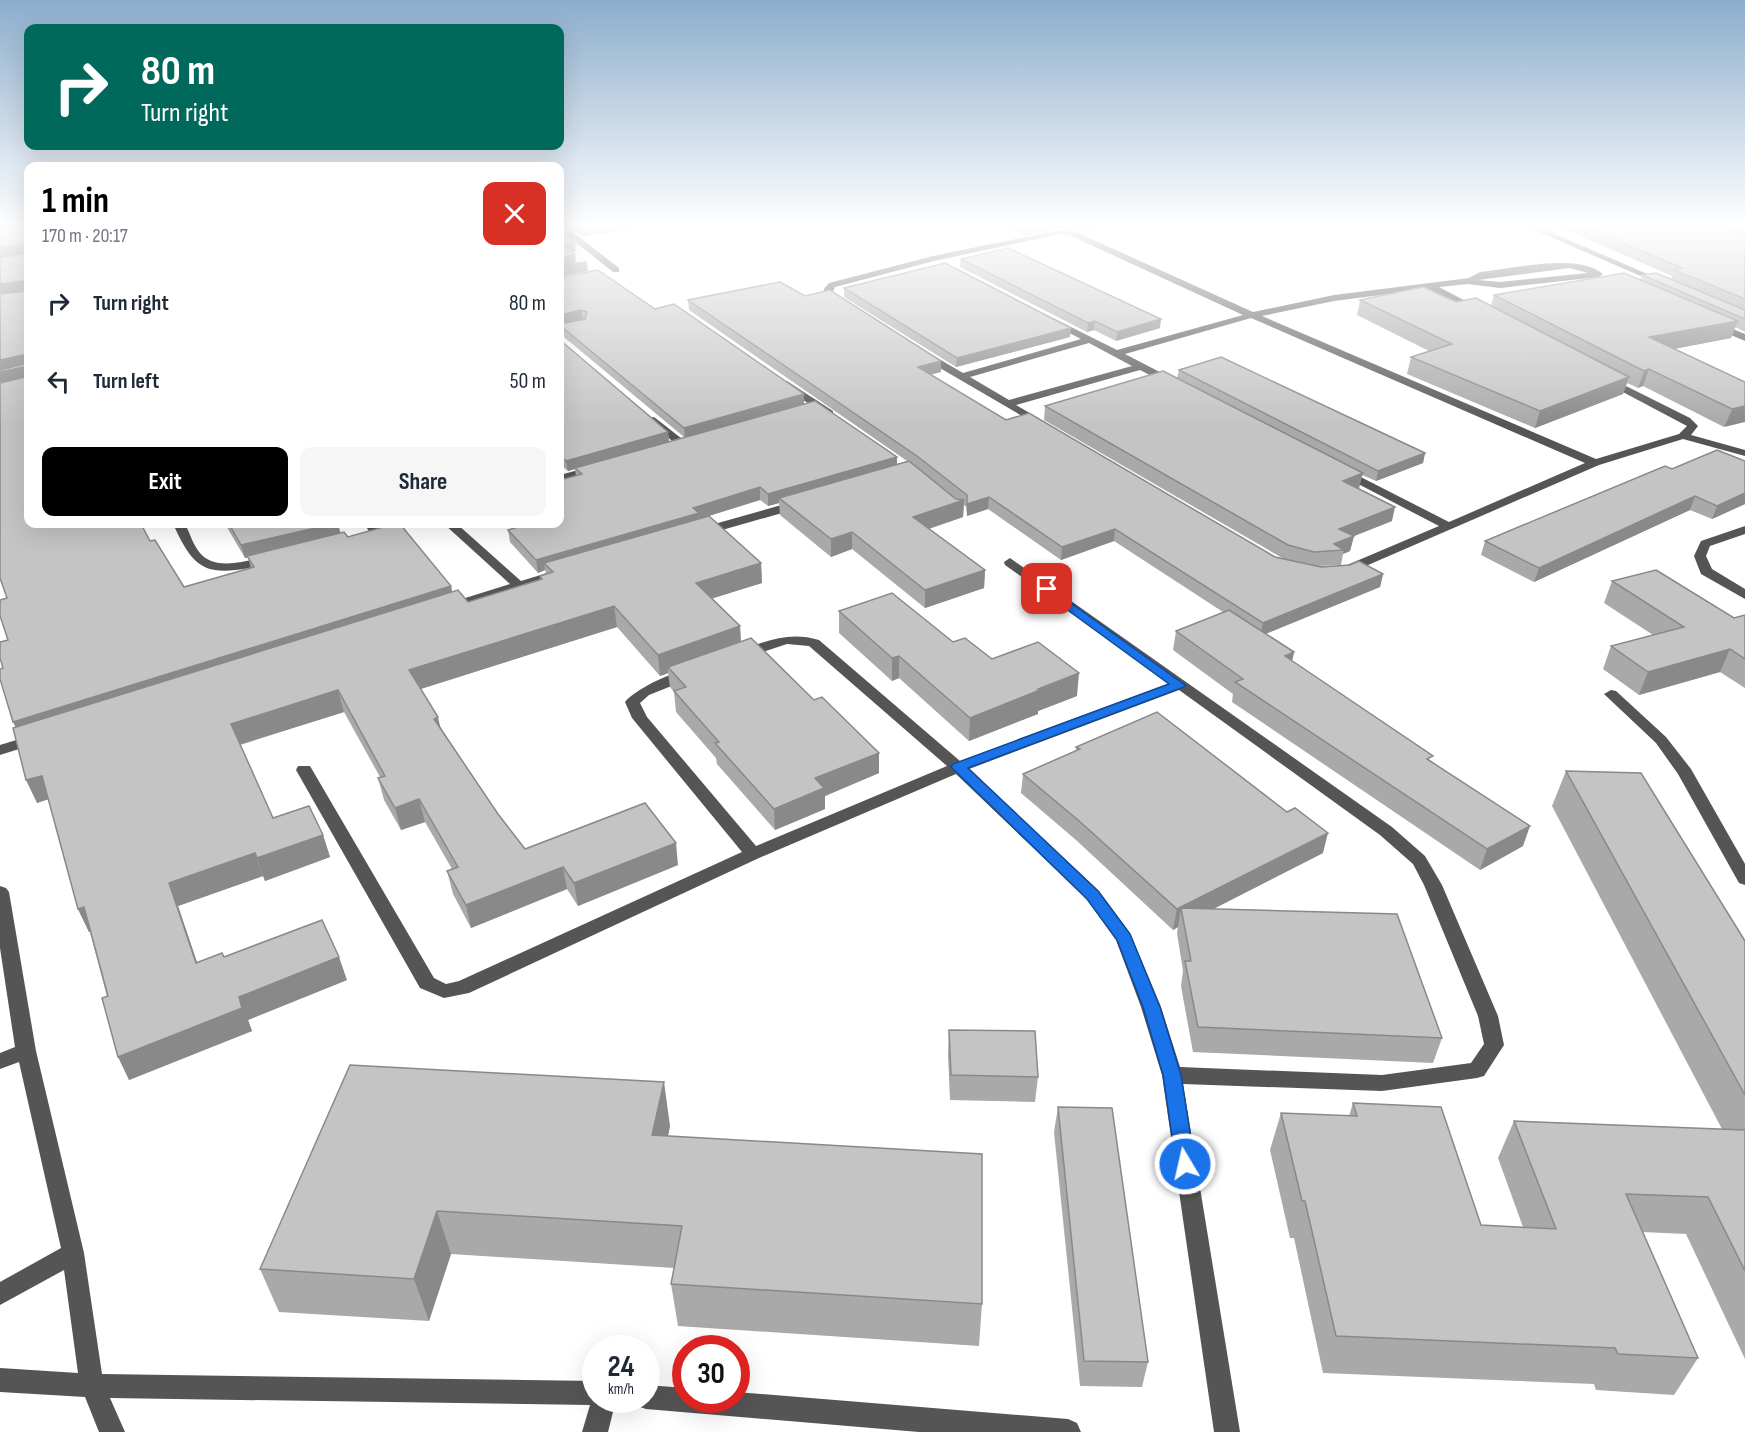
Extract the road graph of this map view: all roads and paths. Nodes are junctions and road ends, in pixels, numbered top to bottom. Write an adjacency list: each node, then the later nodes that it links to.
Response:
1 (828, 292): 5 (street)
2 (1201, 292): 8 (street)
3 (1379, 292): 8 (street)
4 (1441, 292): 7 (street)
5 (852, 309)
6 (1038, 313): 11 (street)
7 (1483, 314)
8 (1252, 315): 13 (street); 26 (street)
9 (1706, 321): 10 (street)
10 (1745, 338)
11 (1090, 340): 13 (street); 16 (street)
12 (911, 346): 16 (street)
13 (1118, 353): 14 (street)
14 (1142, 366): 18 (street); 19 (street)
15 (1598, 375): 23 (street)
16 (960, 376): 19 (street)
17 (781, 380): 21 (street)
18 (1184, 388)
19 (1007, 404): 22 (street)
20 (647, 414): 24 (street)
21 (837, 419)
22 (1047, 428)
23 (1683, 436): 25 (street); 26 (street)
24 (682, 444)
25 (1745, 453)
26 (1595, 463): 31 (street)
27 (604, 466): 29 (street)
28 (1332, 466): 31 (street)
29 (564, 478)
30 (810, 501): 35 (street)
31 (1448, 526): 39 (street)
32 (181, 528): 36 (street)
33 (454, 528): 40 (street)
34 (1745, 530): 41 (street)
35 (687, 536)
36 (278, 557)
37 (1010, 562): 45 (street)
38 (574, 569): 40 (street)
39 (1332, 574)
40 (518, 585): 42 (street)
41 (1745, 596)
42 (440, 610)
43 (727, 660): 49 (street)
44 (706, 668): 51 (street)
45 (1179, 685): 49 (street); 56 (street)
46 (1611, 694): 52 (street)
47 (49, 735): 48 (street)
48 (0, 750)
49 (958, 767): 51 (street); 56 (street)
50 (304, 770): 51 (street)
51 (753, 854)
52 (1745, 879)
53 (0, 892): 54 (street)
54 (26, 1051): 55 (street); 57 (street)
55 (0, 1061)
56 (1172, 1075): 67 (street)
57 (73, 1253): 58 (street); 60 (street)
58 (0, 1294)
59 (0, 1380): 60 (street)
60 (92, 1386): 61 (street); 64 (street)
61 (582, 1393)
62 (660, 1398): 66 (street)
63 (600, 1413): 65 (street)
64 (112, 1432)
65 (595, 1432)
66 (1068, 1432)
67 (1227, 1432)

